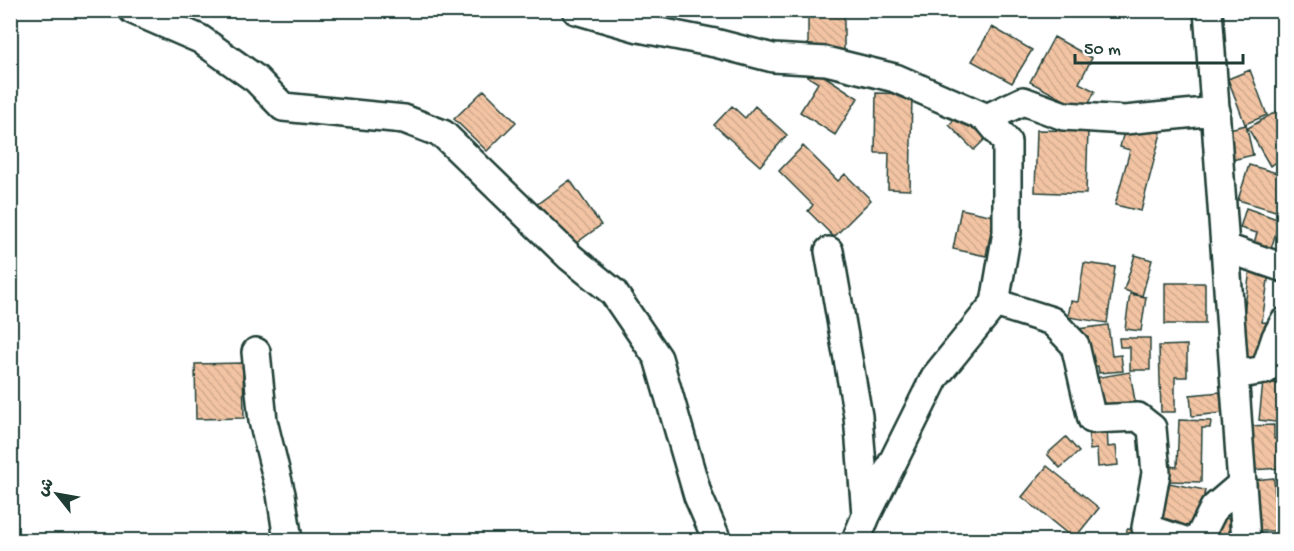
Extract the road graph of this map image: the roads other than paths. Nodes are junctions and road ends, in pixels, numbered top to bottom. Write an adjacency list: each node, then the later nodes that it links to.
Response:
1 (133, 10): 16 (street)
2 (576, 10): 5 (street)
3 (1208, 10): 4 (street)
4 (1216, 111): 5 (street); 6 (street)
5 (987, 118): 9 (street)
6 (1226, 248): 8 (street); 12 (street)
7 (829, 251): 14 (street)
8 (1284, 268)
9 (995, 303): 14 (street); 17 (street)
10 (1284, 322): 12 (street)
11 (256, 352): 15 (street)
12 (1234, 375): 13 (street)
13 (1242, 484): 18 (street); 19 (street)
14 (861, 528)
15 (288, 540)
16 (717, 540)
17 (1182, 540)
18 (1198, 540)
19 (1246, 540)

